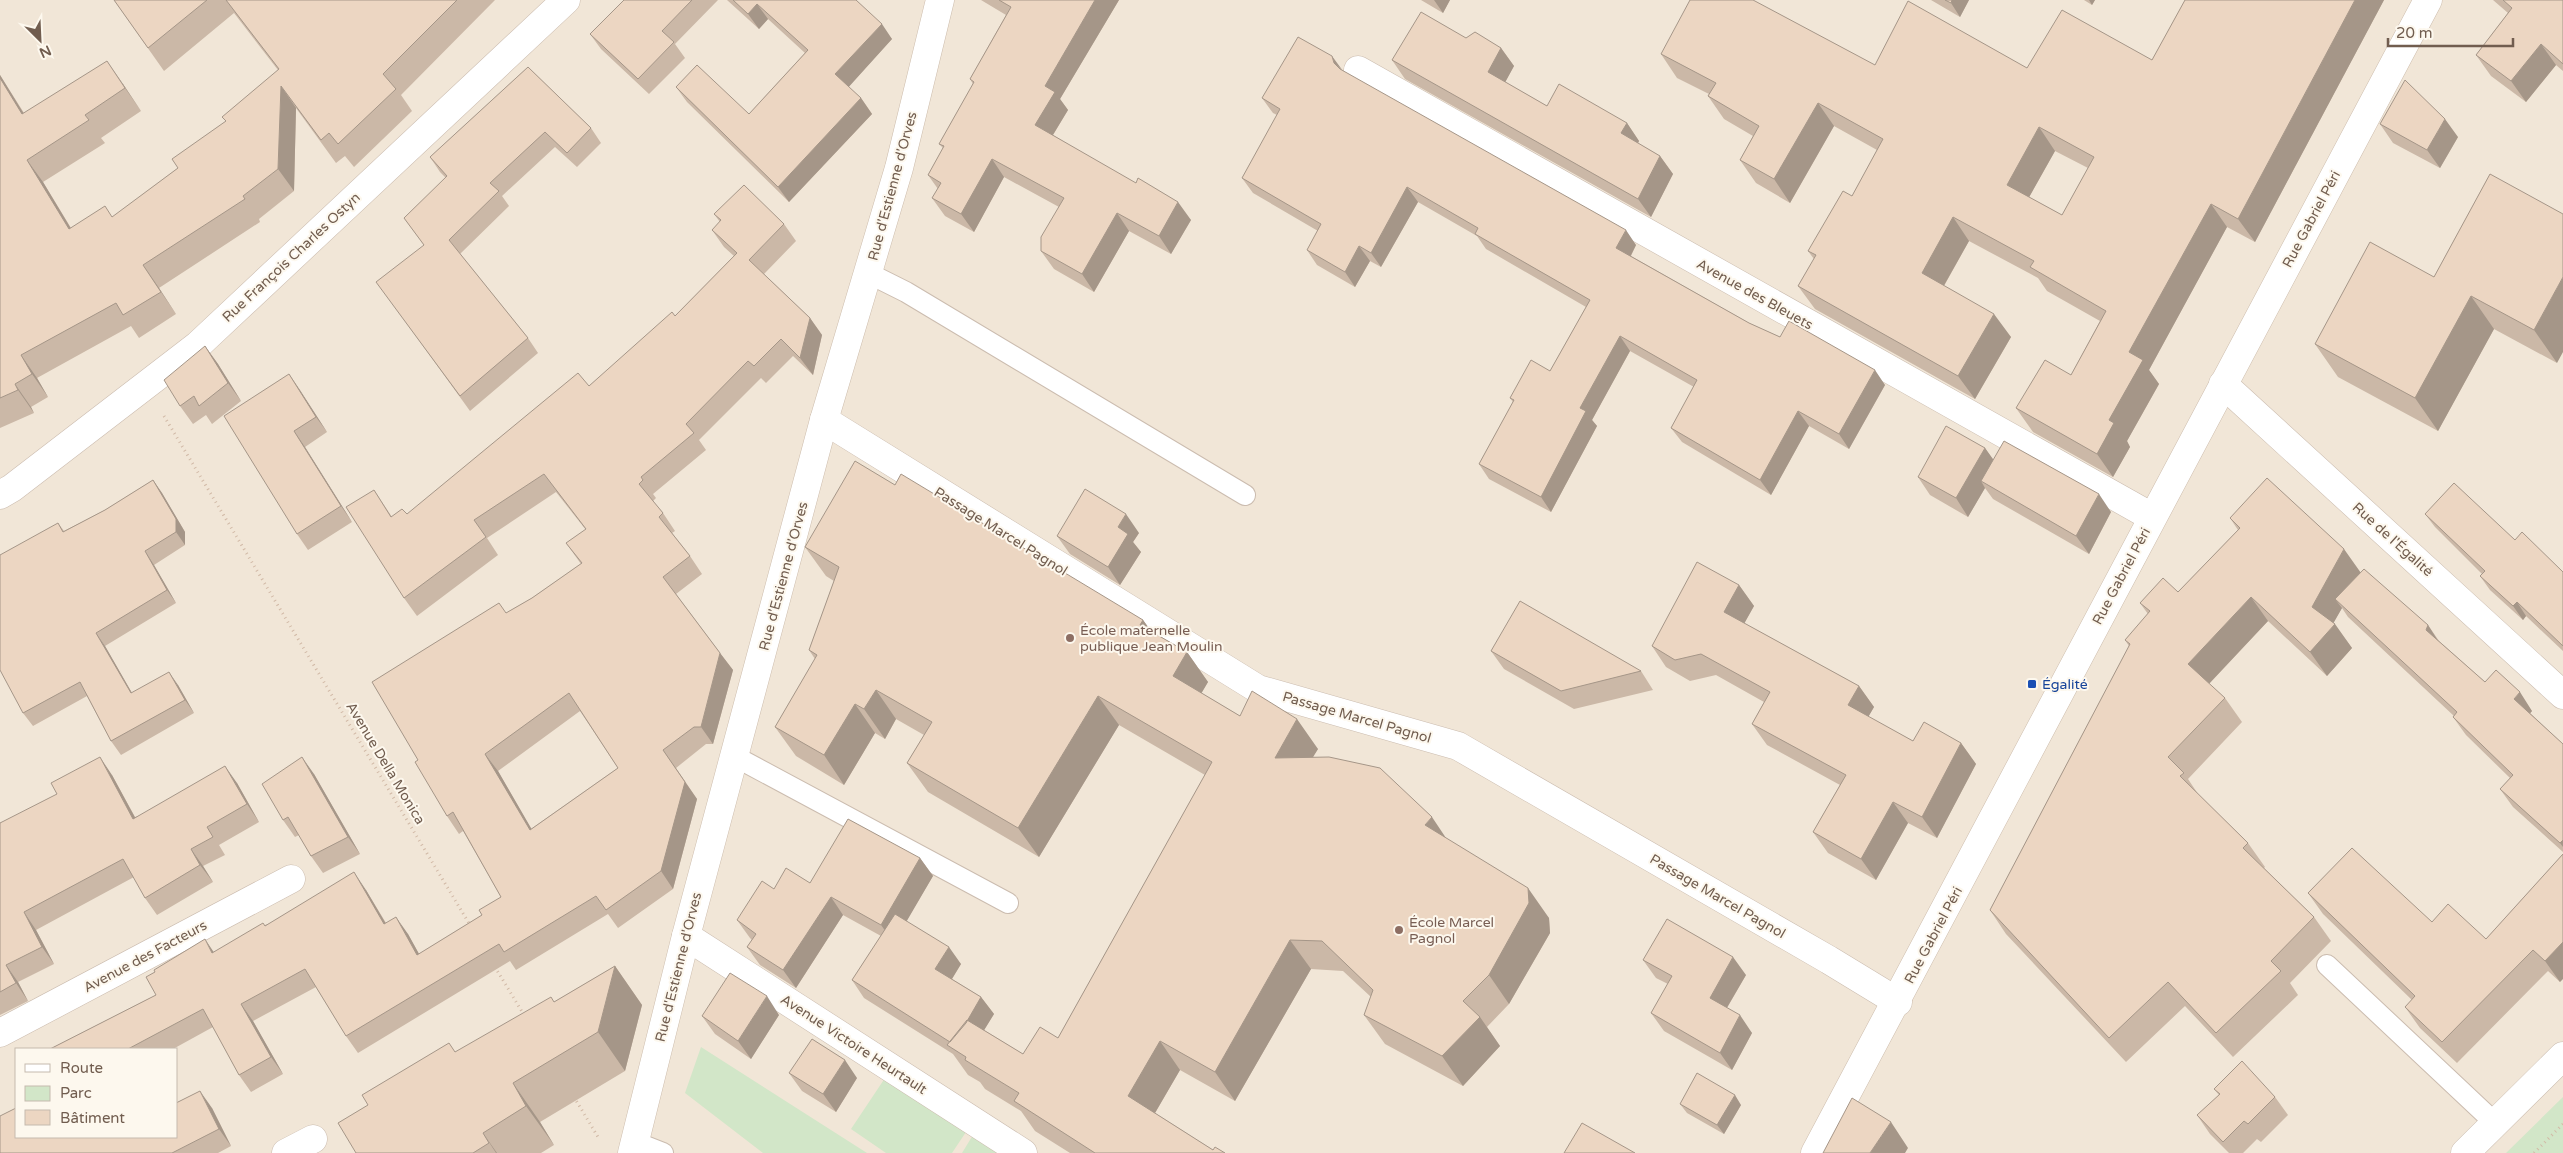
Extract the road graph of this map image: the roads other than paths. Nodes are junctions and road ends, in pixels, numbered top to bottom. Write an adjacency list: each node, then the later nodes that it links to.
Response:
1 (566, 0): 8 (street, Rue François Charles Ostyn)
2 (940, 0): 5 (street, Rue d'Estienne d'Orves)
3 (2428, 0): 6 (street, Rue Gabriel Péri)
4 (1358, 70): 10 (street, Avenue des Bleuets)
5 (868, 273): 7 (street, Rue d'Estienne d'Orves); 9 (lane)
6 (2223, 384): 10 (street, Rue Gabriel Péri); 11 (street, Rue de l'Égalité)
7 (824, 420): 12 (street, Rue d'Estienne d'Orves); 17 (street, Passage Marcel Pagnol)
8 (0, 495)
9 (1245, 495)
10 (2152, 517): 17 (street, Rue Gabriel Péri)
11 (2563, 695)
12 (734, 756): 14 (lane); 15 (street, Rue d'Estienne d'Orves)
13 (291, 878): 18 (street, Avenue des Facteurs)
14 (1008, 903)
15 (686, 936): 22 (street, Rue d'Estienne d'Orves); 25 (street, Avenue Victoire Heurtault)
16 (2327, 965): 20 (lane)
17 (1898, 1002): 26 (street, Rue Gabriel Péri)
18 (0, 1033)
19 (2563, 1056): 20 (street)
20 (2495, 1123): 27 (street)
21 (314, 1139): 23 (street)
22 (634, 1148): 24 (lane)
23 (286, 1153)
24 (663, 1153)
25 (1023, 1153)
26 (1815, 1153)
27 (2465, 1153)

